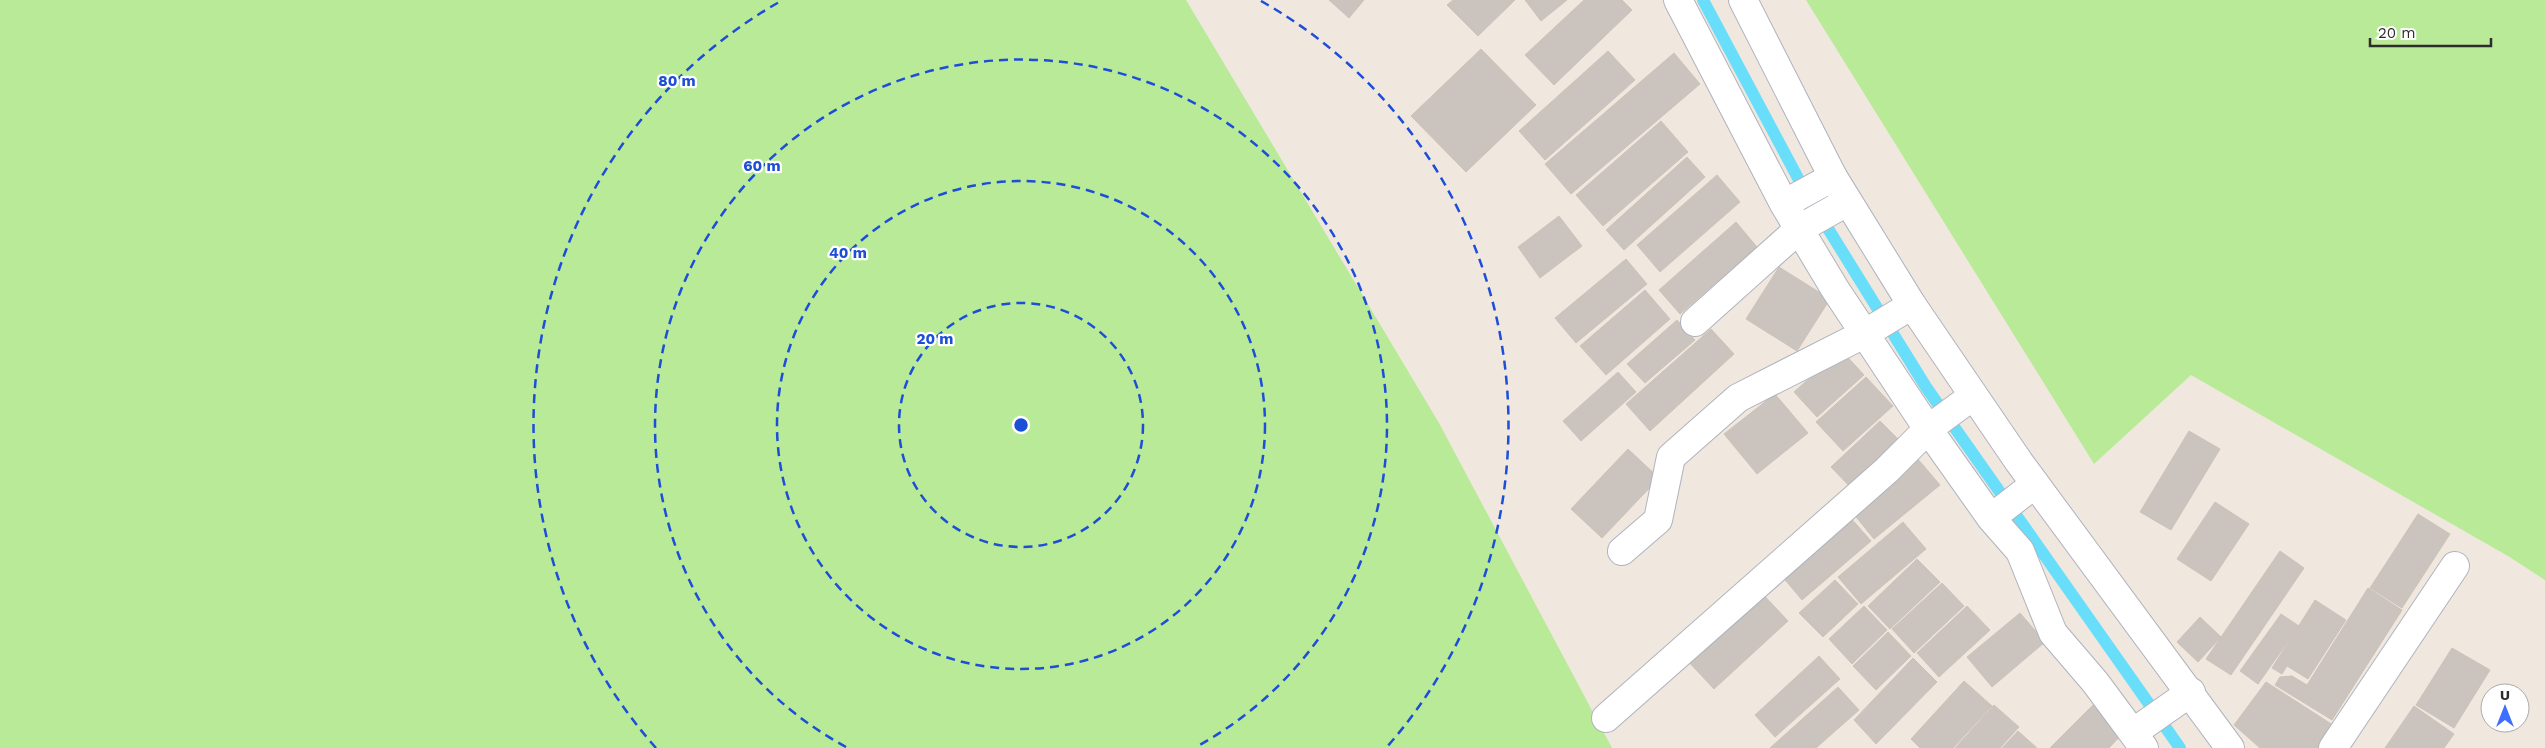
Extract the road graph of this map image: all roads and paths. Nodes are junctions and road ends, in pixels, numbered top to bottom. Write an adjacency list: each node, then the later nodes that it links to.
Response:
1 (1678, 0): 3 (street)
2 (1743, 0): 3 (street)
3 (1807, 191): 4 (street); 4 (street)
4 (1822, 216): 5 (street); 5 (street); 6 (street)
5 (1886, 320): 7 (street); 7 (street); 9 (street)
6 (1695, 322)
7 (1950, 413): 8 (street); 8 (street); 11 (street)
8 (2012, 502): 12 (street); 12 (street)
9 (1622, 551)
10 (2455, 566): 14 (street)
11 (1606, 718)
12 (2159, 720): 13 (street)
13 (2230, 748)
14 (2332, 748)

